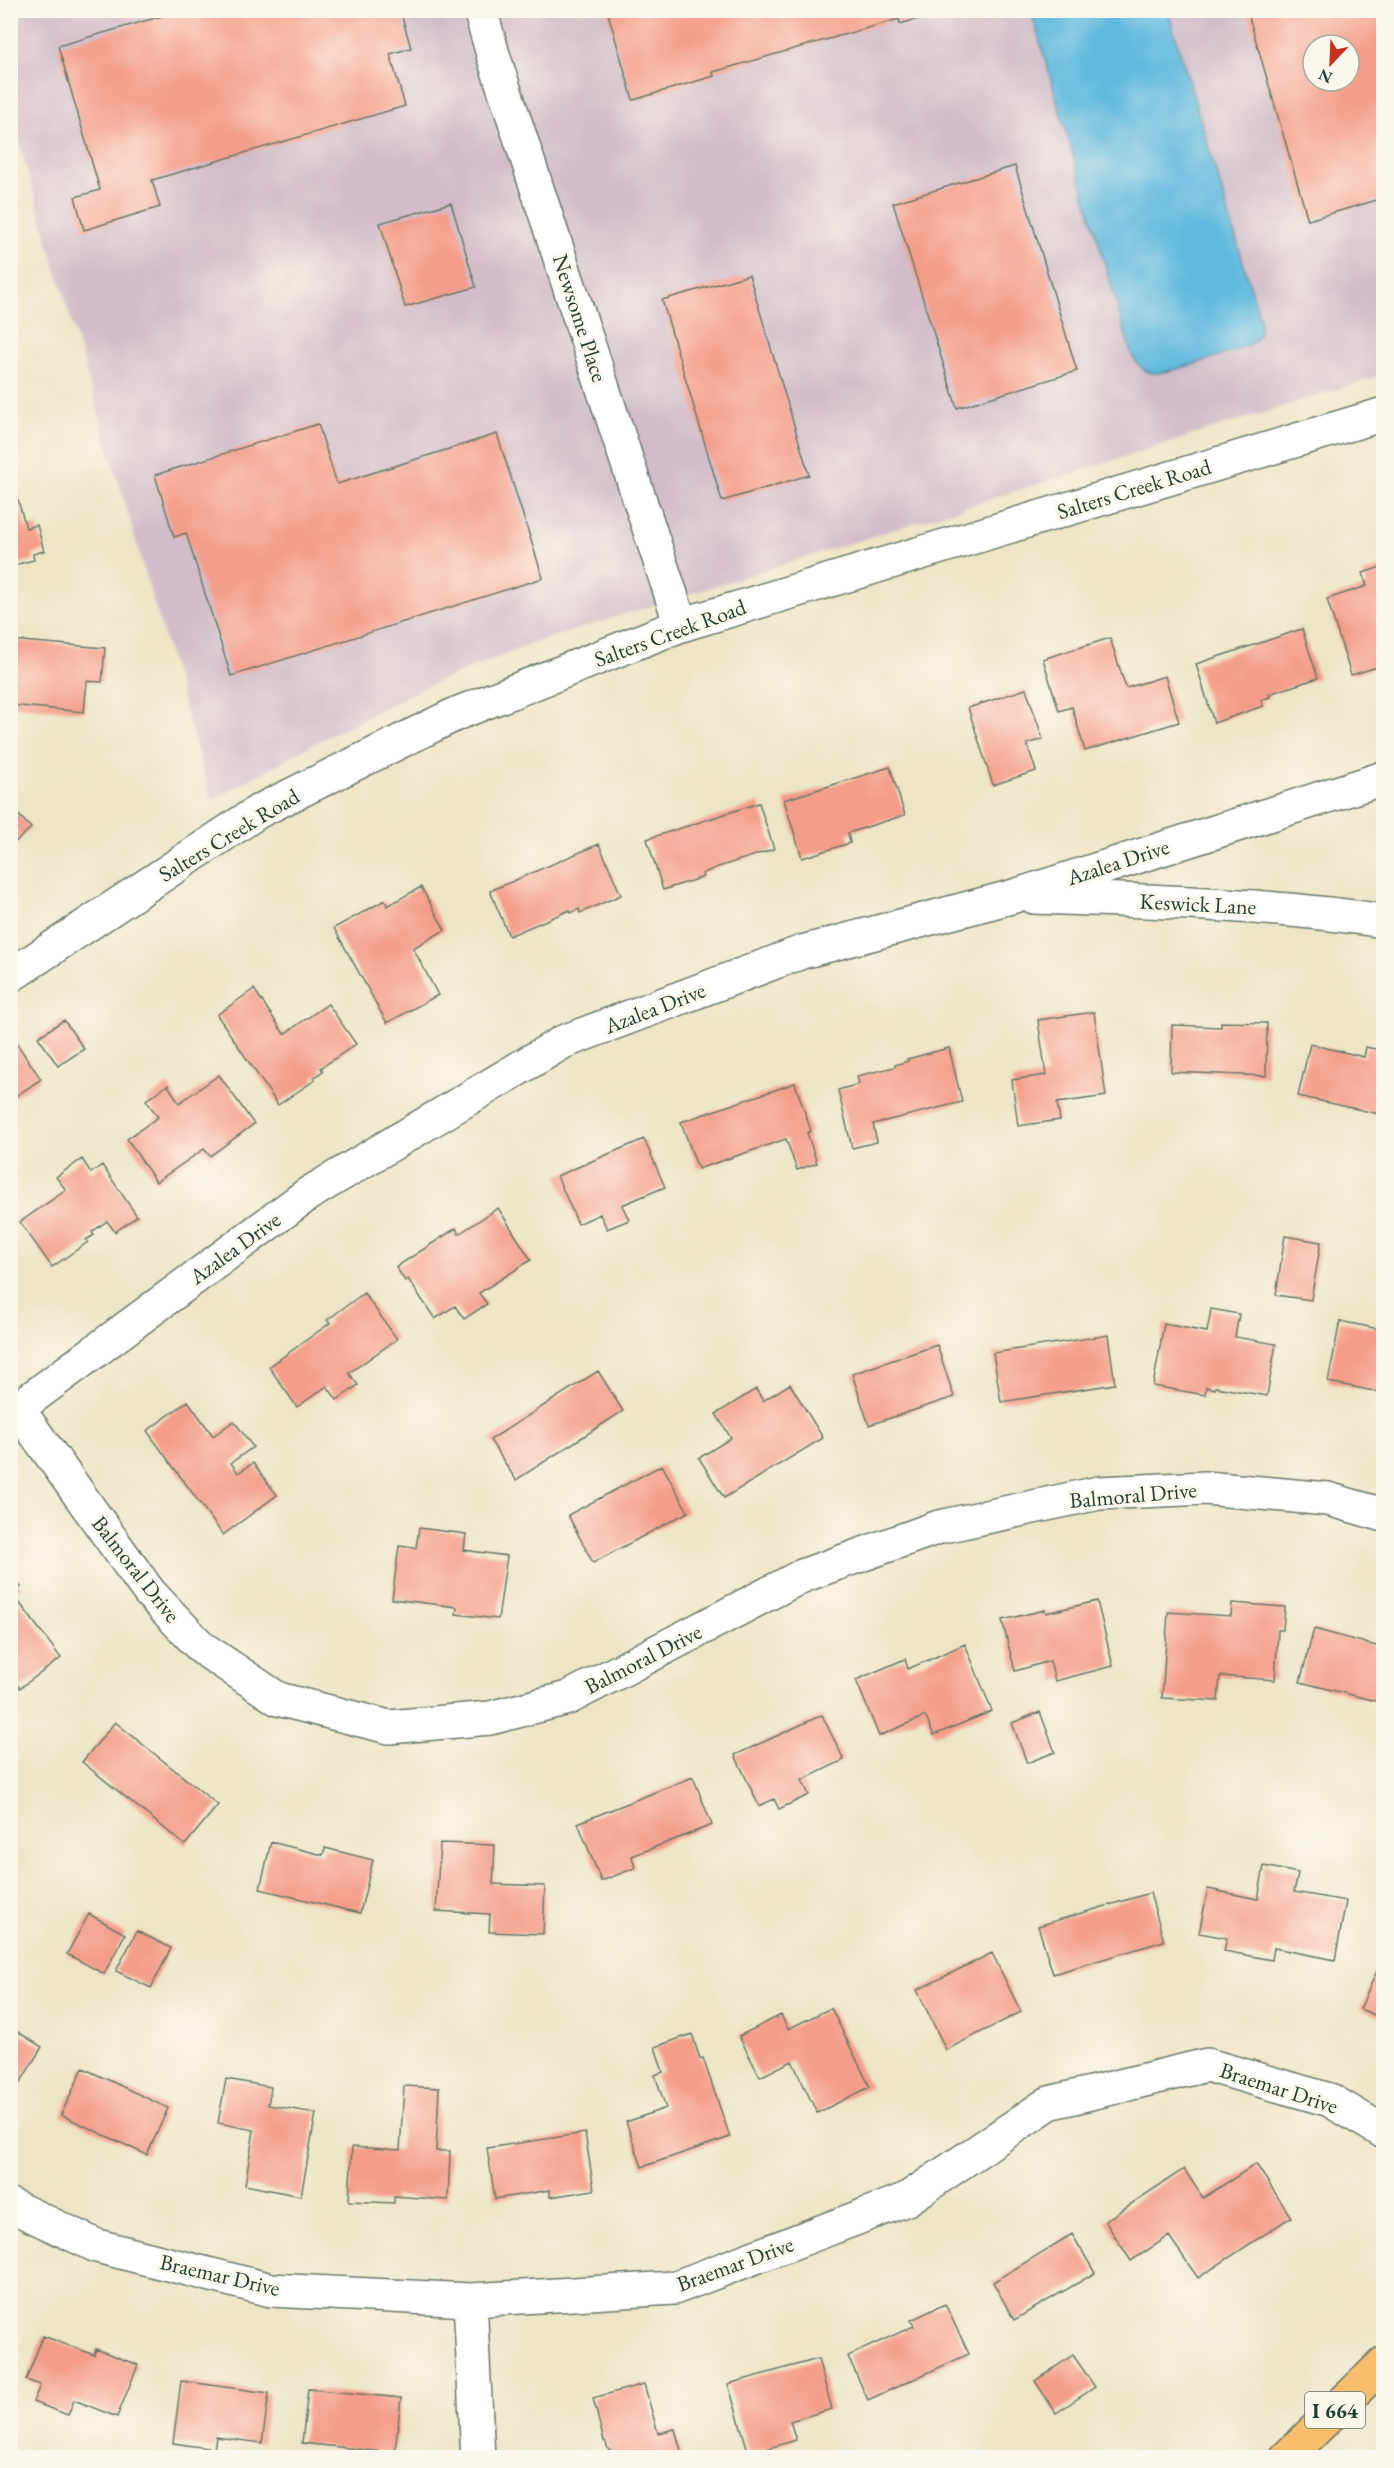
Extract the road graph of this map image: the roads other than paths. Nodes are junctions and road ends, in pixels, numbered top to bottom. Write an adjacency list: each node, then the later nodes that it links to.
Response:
1 (480, 10): 3 (street, Newsome Place)
2 (1383, 414): 3 (street, Salters Creek Road)
3 (681, 625): 7 (street, Salters Creek Road)
4 (1383, 778): 5 (street, Azalea Drive)
5 (1011, 897): 6 (street, Keswick Lane); 8 (street, Azalea Drive)
6 (1383, 921)
7 (10, 976)
8 (14, 1411): 9 (street, Balmoral Drive)
9 (1383, 1515)
10 (1383, 2132): 12 (street, Braemar Drive)
11 (10, 2205): 12 (street, Braemar Drive)
12 (470, 2300): 14 (street)
13 (1383, 2363): 15 (highway, I 664)
14 (478, 2457)
15 (1286, 2457)

